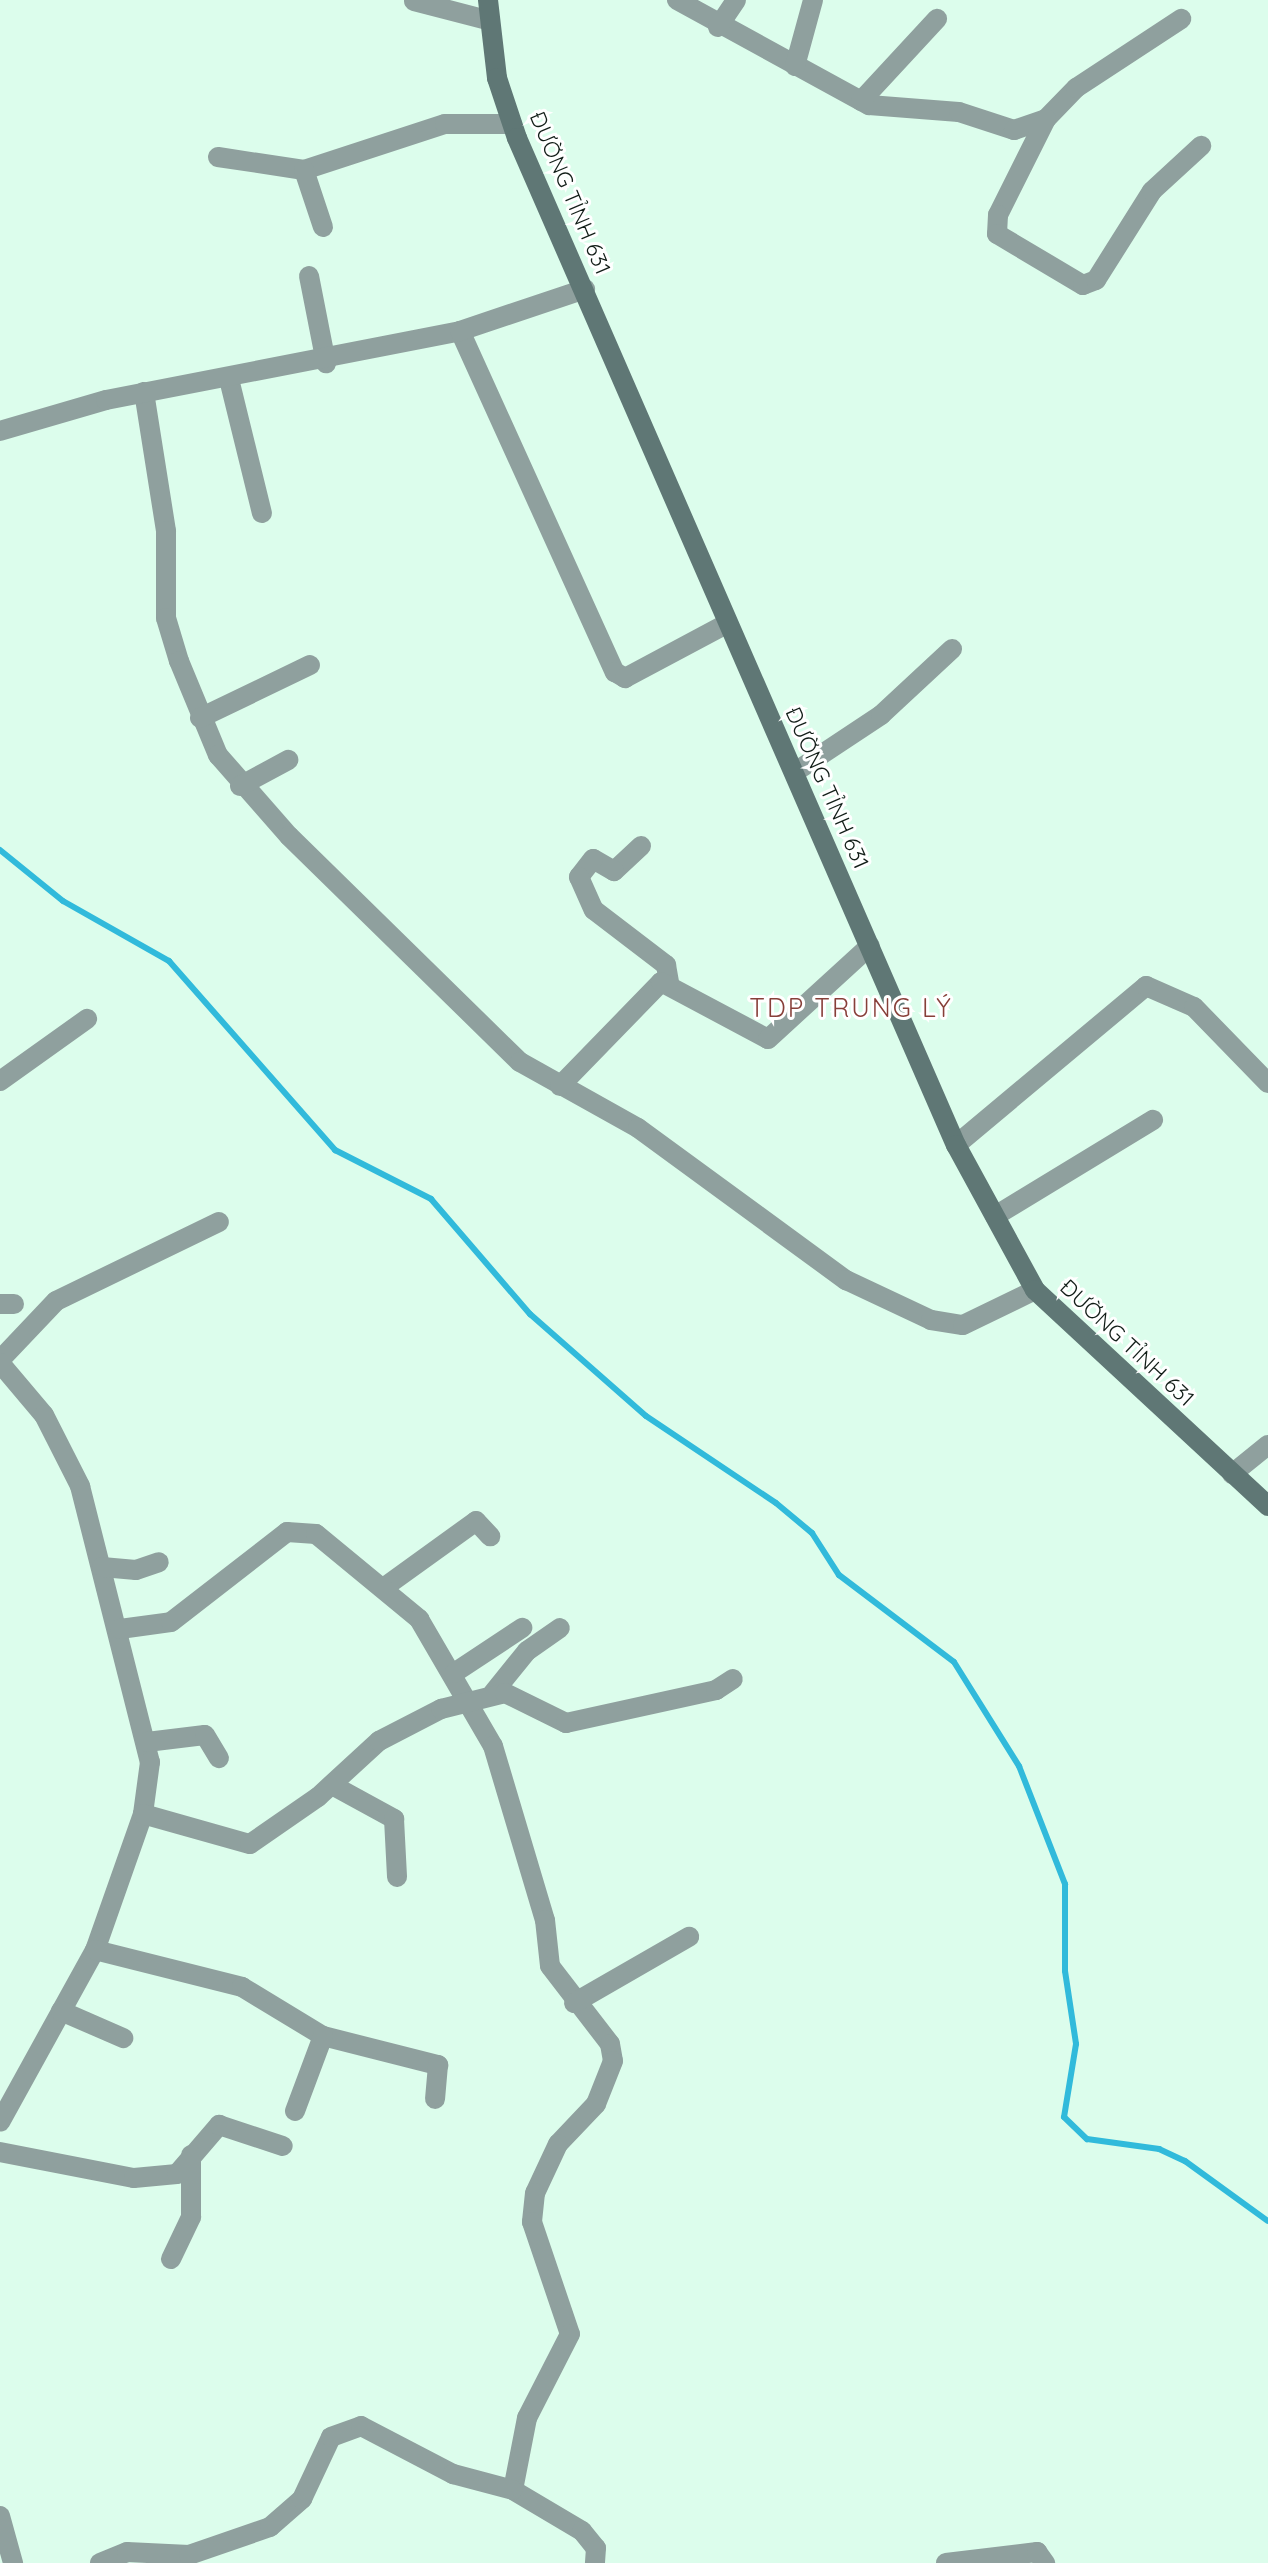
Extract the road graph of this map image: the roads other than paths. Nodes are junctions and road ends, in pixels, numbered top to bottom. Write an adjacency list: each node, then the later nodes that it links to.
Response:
1 (677, 0): 8 (street)
2 (736, 0): 8 (street)
3 (813, 0): 9 (street)
4 (414, 1): 5 (street)
5 (488, 10): 12 (main road, ĐƯỜNG TỈNH 631)
6 (937, 19): 10 (street)
7 (1181, 19): 11 (street)
8 (718, 27): 9 (street)
9 (795, 66): 10 (street)
10 (861, 101): 11 (street)
11 (1046, 119): 13 (street)
12 (512, 124): 15 (street); 18 (main road, ĐƯỜNG TỈNH 631)
13 (1201, 146)
14 (218, 157): 15 (street)
15 (304, 170): 16 (street)
16 (323, 227)
17 (309, 276): 20 (street)
18 (585, 289): 19 (street); 25 (main road, ĐƯỜNG TỈNH 631)
19 (460, 331): 20 (street); 25 (street)
20 (326, 363): 21 (street)
21 (229, 379): 22 (street); 24 (street)
22 (144, 392): 23 (street); 28 (street)
23 (0, 431)
24 (262, 513)
25 (726, 624): 30 (main road, ĐƯỜNG TỈNH 631)
26 (952, 649): 30 (street)
27 (310, 665): 28 (street)
28 (200, 718): 31 (street)
29 (288, 760): 31 (street)
30 (795, 772): 33 (main road, ĐƯỜNG TỈNH 631)
31 (240, 786): 38 (street)
32 (641, 846): 34 (street)
33 (870, 946): 34 (street); 40 (main road, ĐƯỜNG TỈNH 631)
34 (669, 982): 38 (street)
35 (87, 1019): 36 (street)
36 (0, 1081)
37 (1268, 1083): 40 (street)
38 (560, 1086): 43 (street)
39 (1153, 1120): 41 (street)
40 (956, 1145): 41 (main road, ĐƯỜNG TỈNH 631)
41 (995, 1216): 43 (main road, ĐƯỜNG TỈNH 631)
42 (219, 1222): 44 (street)
43 (1035, 1290): 46 (main road, ĐƯỜNG TỈNH 631)
44 (0, 1361): 50 (street)
45 (1268, 1445): 46 (street)
46 (1232, 1474): 47 (main road, ĐƯỜNG TỈNH 631)
47 (1268, 1506)
48 (490, 1536): 51 (street)
49 (159, 1562): 50 (street)
50 (102, 1567): 54 (street)
51 (386, 1586): 54 (street); 55 (street)
52 (522, 1628): 55 (street)
53 (560, 1628): 57 (street)
54 (120, 1629): 59 (street)
55 (454, 1673): 58 (street)
56 (733, 1679): 57 (street)
57 (493, 1693): 58 (street)
58 (465, 1702): 61 (street); 66 (street)
59 (147, 1742): 60 (street); 62 (street)
60 (219, 1758)
61 (332, 1785): 62 (street); 63 (street)
62 (143, 1814): 65 (street)
63 (397, 1877)
64 (689, 1937): 66 (street)
65 (95, 1950): 67 (street); 68 (street)
66 (574, 2003): 77 (street)
67 (61, 2011): 69 (street); 72 (street)
68 (323, 2036): 70 (street); 71 (street)
69 (123, 2038)
70 (435, 2099)
71 (295, 2111)
72 (0, 2122)
73 (283, 2146): 75 (street)
74 (0, 2152): 75 (street)
75 (191, 2155): 76 (street)
76 (171, 2259)
77 (513, 2490): 80 (street); 81 (street)
78 (0, 2516): 79 (street)
79 (13, 2563)
80 (100, 2563)
81 (595, 2563)
82 (946, 2563): 83 (street)
83 (1045, 2563)

